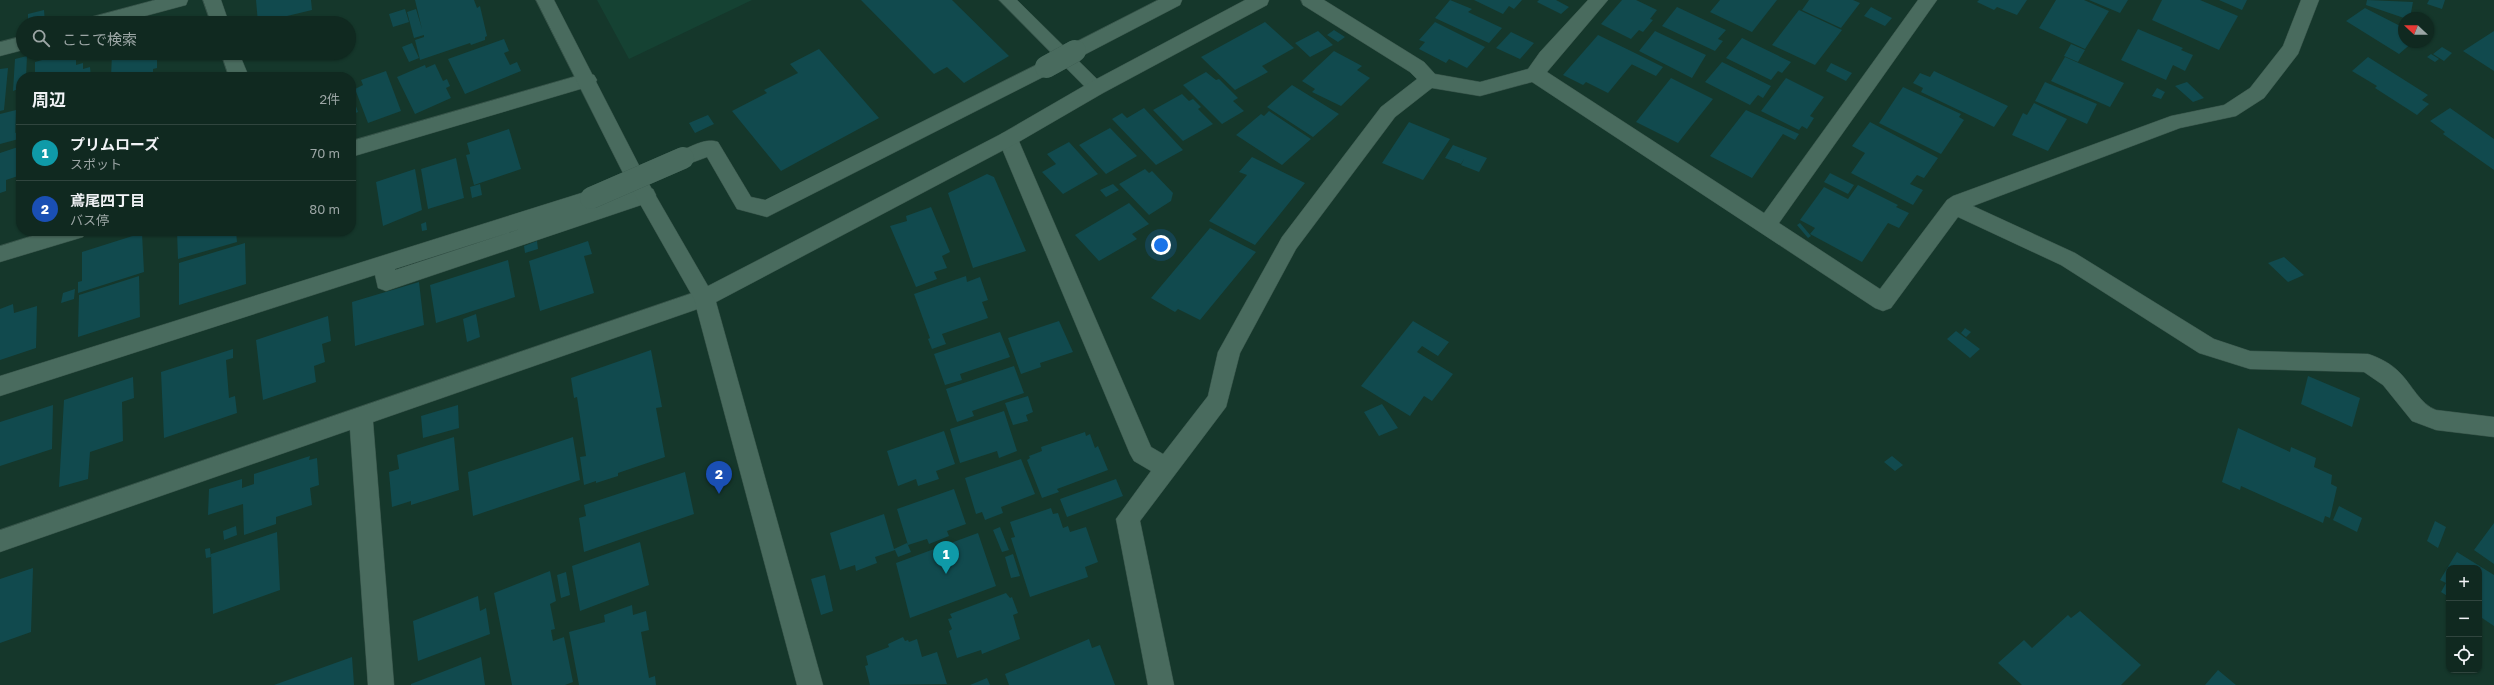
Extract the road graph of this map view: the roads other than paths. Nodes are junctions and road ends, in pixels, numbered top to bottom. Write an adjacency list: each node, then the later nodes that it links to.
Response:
1 (179, 0): 11 (street)
2 (212, 0): 12 (street)
3 (545, 0): 18 (street)
4 (1007, 0): 20 (lane)
5 (1173, 0): 28 (street, bridge)
6 (1260, 0): 20 (street)
7 (1310, 0): 19 (street)
8 (1599, 0): 17 (street)
9 (1928, 0): 25 (street)
10 (2310, 0): 24 (street)
11 (121, 16)
12 (218, 16)
13 (16, 45): 14 (street)
14 (0, 49)
15 (233, 60): 16 (street)
16 (237, 72)
17 (1536, 74): 19 (street); 25 (street)
18 (587, 80): 22 (street); 23 (street)
19 (1429, 80): 33 (street)
20 (1096, 88): 21 (street)
21 (1008, 139): 29 (street); 33 (street)
22 (356, 148)
23 (646, 195): 28 (street); 29 (street)
24 (1954, 206): 25 (street); 32 (street)
25 (1766, 226)
26 (59, 236): 27 (street)
27 (0, 254)
28 (384, 264): 30 (street)
29 (704, 298): 31 (street); 36 (street)
30 (0, 386)
31 (361, 418): 34 (street); 35 (street)
32 (2494, 427)
33 (1166, 467): 37 (street)
34 (0, 541)
35 (381, 685)
36 (810, 685)
37 (1161, 685)

